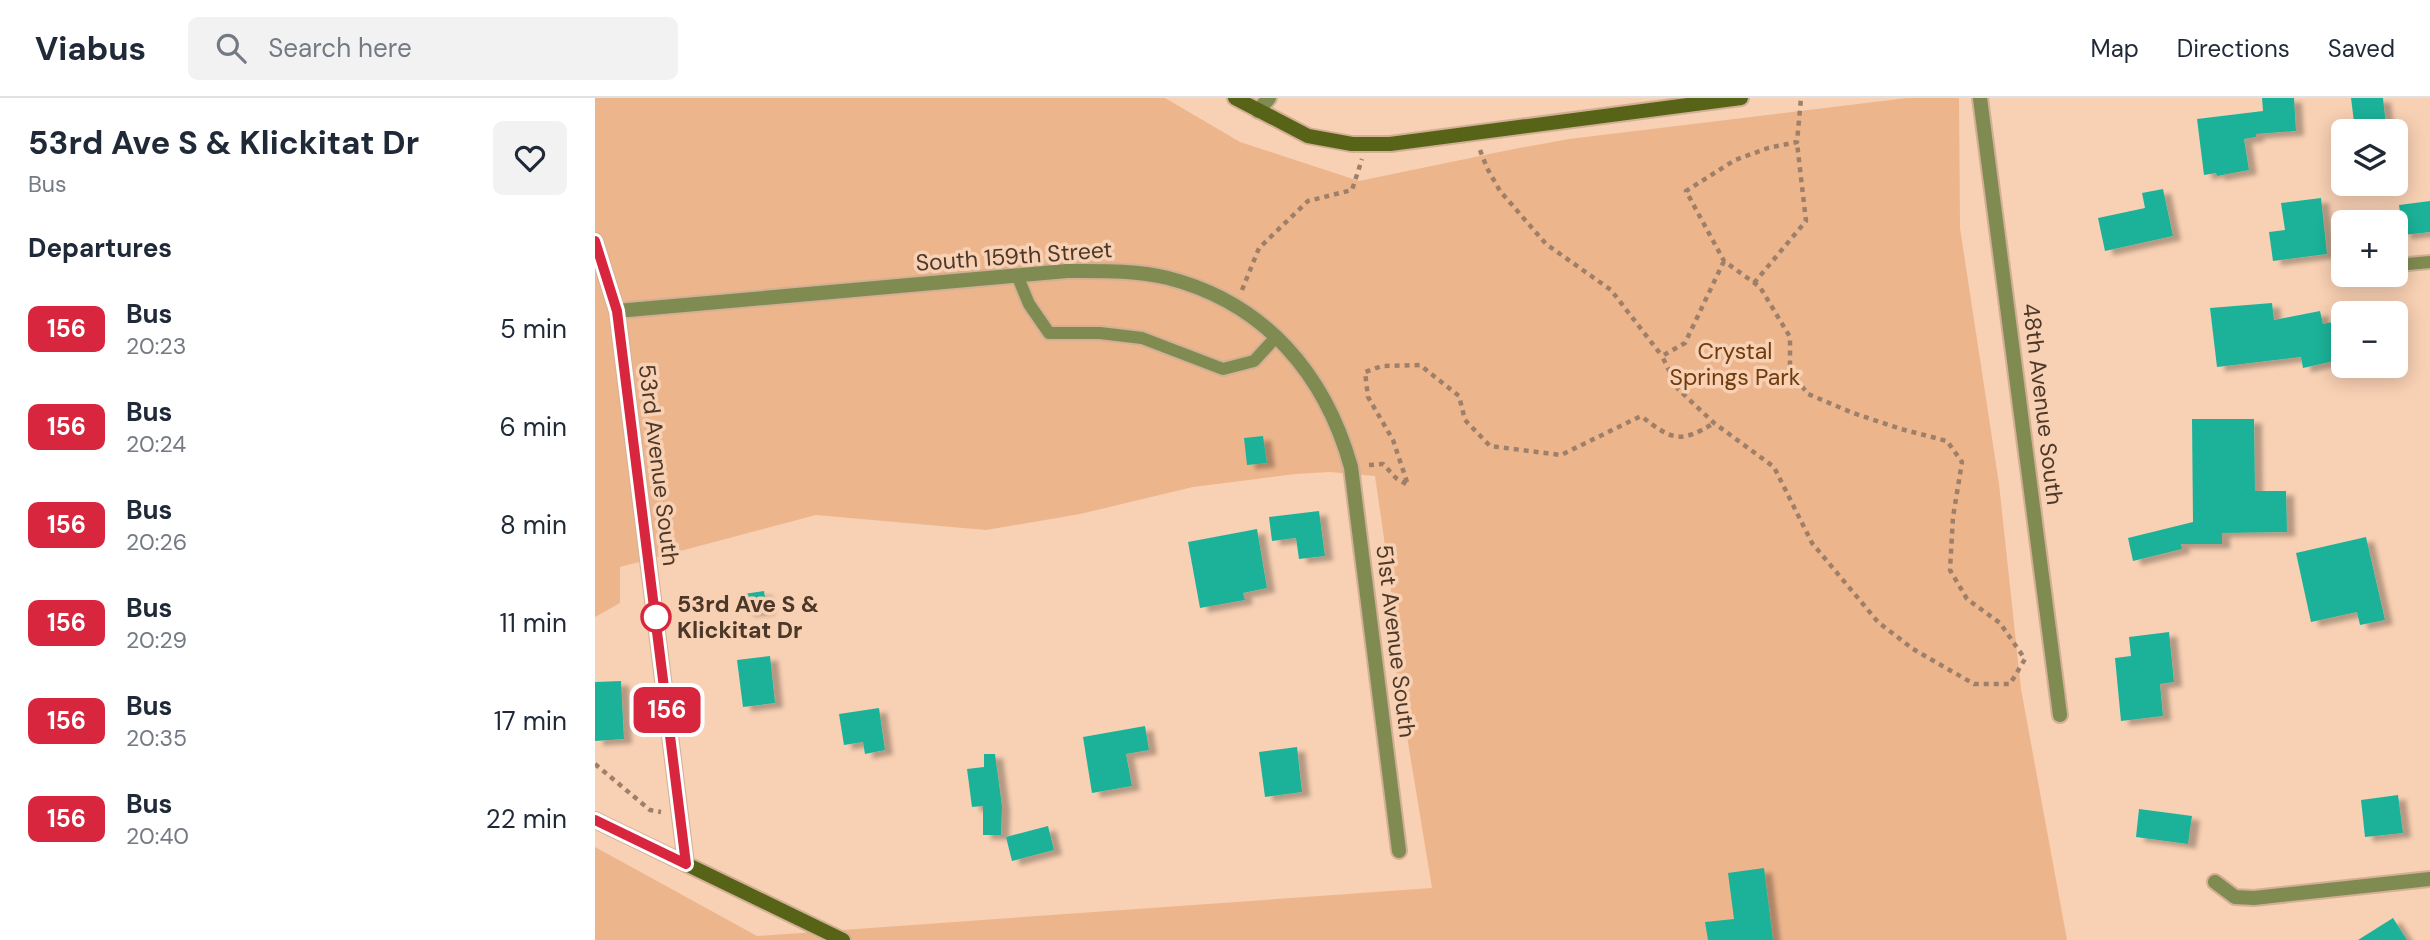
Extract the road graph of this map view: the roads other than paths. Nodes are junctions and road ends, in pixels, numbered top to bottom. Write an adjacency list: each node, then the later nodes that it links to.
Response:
1 (1235, 98): 5 (street)
2 (1269, 98): 5 (street)
3 (1741, 98): 5 (street)
4 (1980, 98): 13 (street, 48th Avenue South)
5 (1258, 111)
6 (595, 241): 10 (street, 53rd Avenue South)
7 (2430, 261): 8 (lane)
8 (2408, 264)
9 (1017, 275): 10 (street, South 159th Street); 11 (street, South 159th Street); 11 (lane)
10 (617, 311): 16 (street, 53rd Avenue South)
11 (1276, 337): 12 (street, South 159th Street)
12 (1343, 437): 15 (street, 51st Avenue South)
13 (2060, 715)
14 (595, 820): 16 (street)
15 (1399, 851)
16 (686, 864): 19 (street)
17 (2430, 879): 18 (street)
18 (2215, 883)
19 (843, 940)

